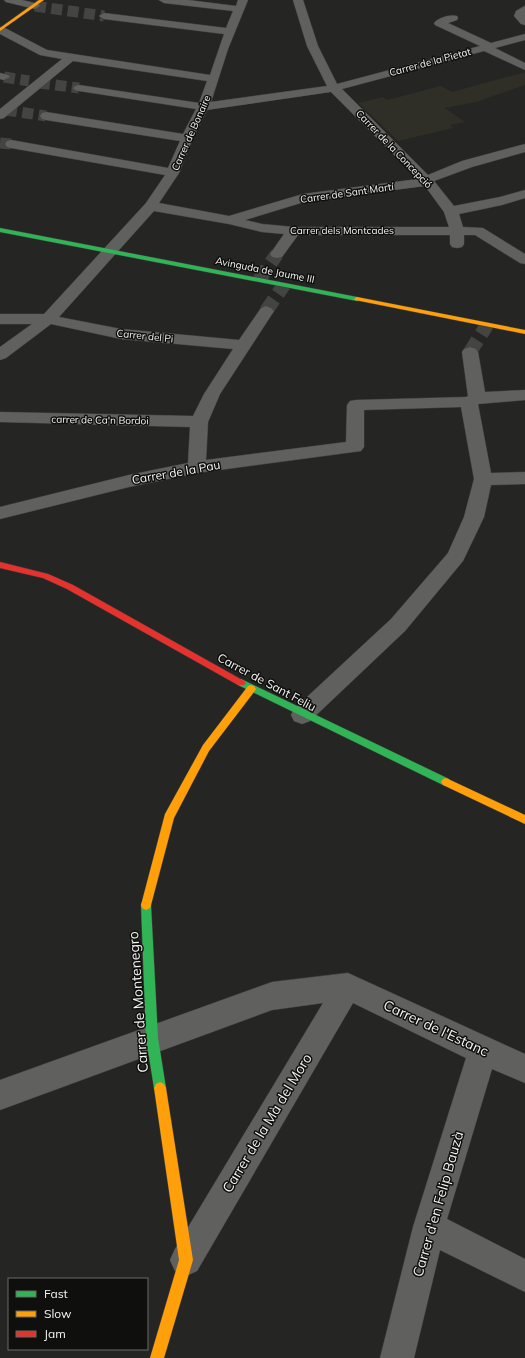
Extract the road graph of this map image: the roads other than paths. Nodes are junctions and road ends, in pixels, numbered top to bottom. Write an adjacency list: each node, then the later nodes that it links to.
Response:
1 (9, 0): 4 (street)
2 (164, 0): 5 (street)
3 (298, 0): 18 (street, Carrer de la Concepció)
4 (39, 3): 10 (street)
5 (241, 5): 11 (street, Carrer de Bonaire)
6 (525, 9): 9 (street)
7 (104, 16): 11 (street)
8 (453, 18): 13 (street)
9 (525, 22)
10 (0, 30): 14 (street)
11 (230, 32): 16 (street, Carrer de Bonaire)
12 (525, 37): 13 (street, Carrer de la Pietat)
13 (487, 47): 15 (street); 18 (street, Carrer de la Pietat)
14 (71, 57): 16 (street); 20 (street)
15 (525, 67)
16 (214, 79): 19 (street, Carrer de Bonaire)
17 (79, 88): 19 (street, Carrer de la Pietat)
18 (334, 88): 19 (street, Carrer de la Pietat); 26 (street, Carrer de la Concepció)
19 (204, 107): 22 (street, Carrer de Bonaire)
20 (2, 111)
21 (46, 116): 22 (street)
22 (187, 138): 25 (street, Carrer de Bonaire)
23 (12, 144): 25 (street)
24 (525, 148): 26 (street, Carrer de Sant Martí)
25 (173, 173): 28 (street, Carrer de Bonaire)
26 (427, 181): 29 (street, Carrer de la Concepció); 30 (street, Carrer de Sant Martí)
27 (525, 194): 29 (street)
28 (151, 206): 30 (street, Carrer de Sant Martí); 34 (street, Carrer de Bonaire)
29 (451, 211): 33 (street, Carrer de la Concepció)
30 (229, 220): 32 (street, Carrer dels Montcades)
31 (0, 230): 34 (street, Avinguda de Jaume III)
32 (294, 231): 33 (street, Carrer dels Montcades); 35 (street)
33 (457, 237): 36 (street)
34 (110, 251): 39 (street, Carrer de Bonaire); 40 (street, Avinguda de Jaume III)
35 (277, 254)
36 (525, 260)
37 (266, 311): 41 (street)
38 (0, 319): 39 (street, Carrer del Pi)
39 (48, 319): 41 (street, Carrer del Pi); 43 (street, Carrer de Bonaire)
40 (525, 332)
41 (243, 345): 47 (street)
42 (470, 352): 45 (street)
43 (0, 355)
44 (525, 395): 45 (street)
45 (473, 400): 48 (street, Carrer de la Pau); 50 (street)
46 (0, 417): 47 (street, carrer de Ca'n Bordoi)
47 (199, 422): 48 (street)
48 (197, 467): 51 (street, Carrer de la Pau)
49 (525, 478): 50 (street)
50 (483, 479): 54 (street)
51 (0, 513)
52 (0, 565): 53 (street, Carrer de Sant Feliu)
53 (251, 689): 54 (street, Carrer de Sant Feliu); 57 (street, Carrer de Montenegro)
54 (302, 714): 55 (street, Carrer de Sant Feliu)
55 (525, 820)
56 (348, 986): 57 (street); 58 (street, Carrer de l'Estanc); 62 (street, Carrer de la Mà del Moro)
57 (152, 1038): 60 (street); 62 (street, Carrer de Montenegro)
58 (483, 1051): 59 (street, Carrer de l'Estanc); 61 (street, Carrer d'en Felip Bauzà)
59 (525, 1069)
60 (0, 1095)
61 (429, 1227): 63 (street); 65 (street, Carrer d'en Felip Bauzà)
62 (186, 1260): 64 (street, Carrer de Montenegro)
63 (525, 1276)
64 (157, 1358)
65 (397, 1358)

